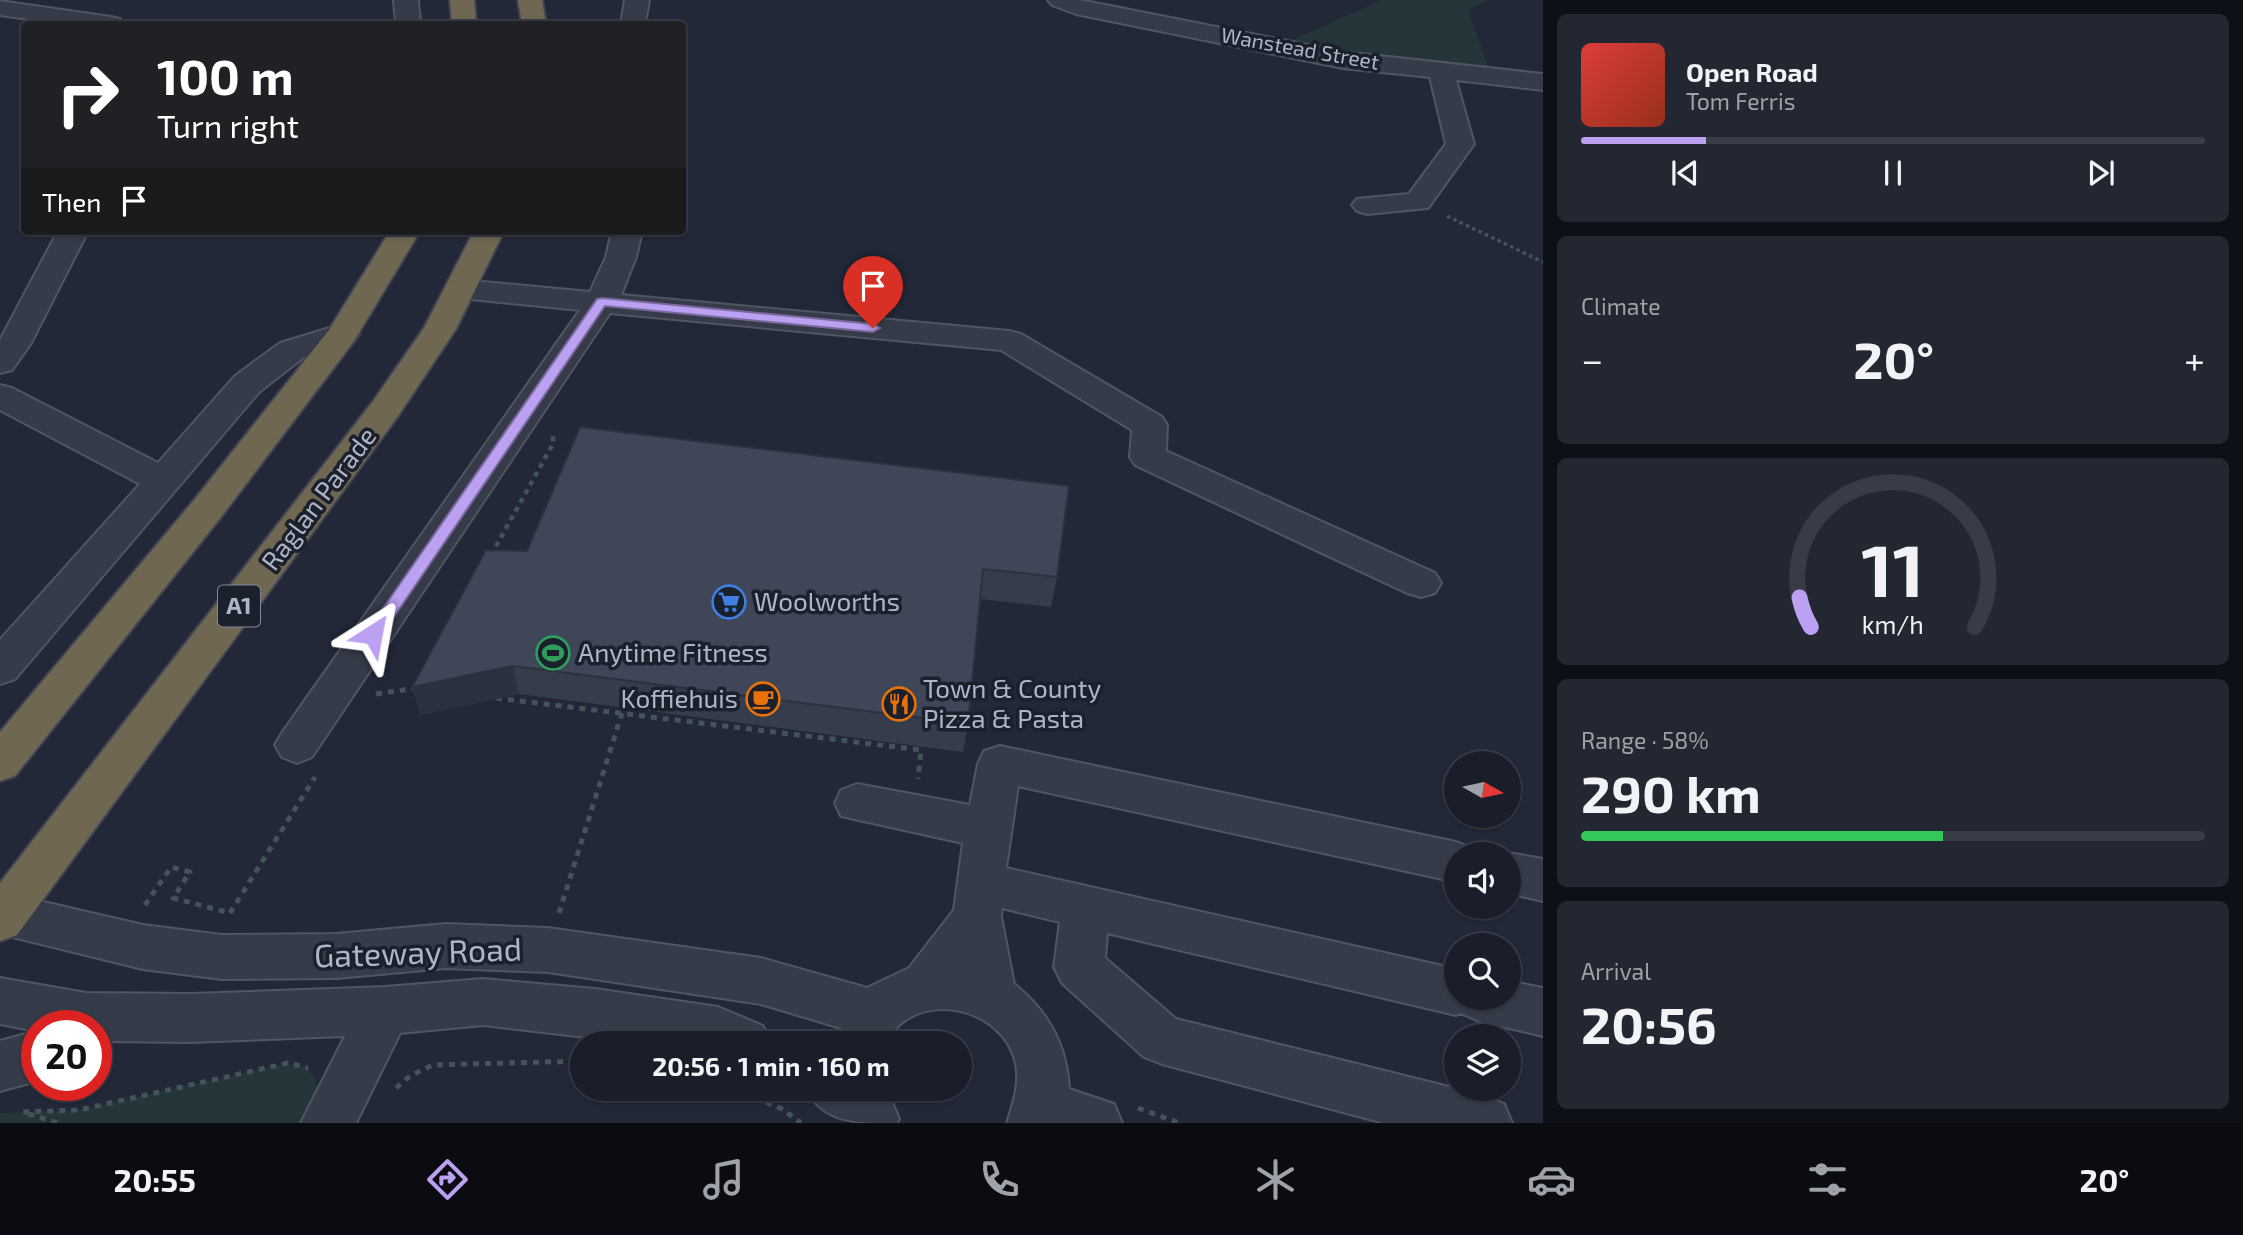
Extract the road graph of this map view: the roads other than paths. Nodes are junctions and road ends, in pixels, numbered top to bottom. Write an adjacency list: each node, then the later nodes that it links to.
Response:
1 (406, 0): 9 (street)
2 (462, 0): 10 (highway)
3 (530, 0): 11 (highway)
4 (636, 0): 12 (street)
5 (1060, 0): 13 (street, Wanstead Street)
6 (0, 8): 7 (street)
7 (76, 9): 8 (street)
8 (104, 21)
9 (408, 21)
10 (464, 21)
11 (534, 21)
12 (633, 21)
13 (1441, 71): 14 (street, Wanstead Street); 15 (street)
14 (1543, 82)
15 (1367, 205)
16 (72, 235): 23 (street)
17 (403, 235): 22 (highway)
18 (487, 235): 20 (highway, Raglan Parade / A1)
19 (626, 235): 21 (street)
20 (461, 289): 21 (street); 37 (highway, Raglan Parade / A1)
21 (602, 302): 26 (street); 28 (street)
22 (343, 334): 25 (street); 29 (highway)
23 (0, 363)
24 (0, 396): 25 (street)
25 (162, 480): 27 (street)
26 (1421, 583)
27 (0, 668)
28 (307, 760)
29 (0, 763)
30 (857, 803): 31 (street)
31 (988, 828): 32 (street); 35 (street)
32 (1444, 859)
33 (1521, 876): 34 (street)
34 (1543, 880)
35 (979, 900): 36 (street); 38 (street); 40 (street)
36 (1086, 907): 39 (street); 56 (street)
37 (1, 916): 46 (street, Gateway Road)
38 (926, 985): 40 (street); 46 (street)
39 (1444, 989)
40 (991, 996): 53 (street)
41 (0, 1001): 45 (street, Gateway Road)
42 (1521, 1007): 44 (street)
43 (385, 1011): 45 (street, Gateway Road); 47 (street, Gateway Road); 54 (street)
44 (1543, 1012)
45 (191, 1018): 48 (street, Gateway Road)
46 (867, 1029)
47 (718, 1031)
48 (112, 1038)
49 (21, 1060): 50 (street)
50 (0, 1066)
51 (853, 1101): 52 (street)
52 (869, 1110)
53 (1038, 1115): 55 (street)
54 (328, 1123)
55 (1095, 1123)
56 (1485, 1123)

